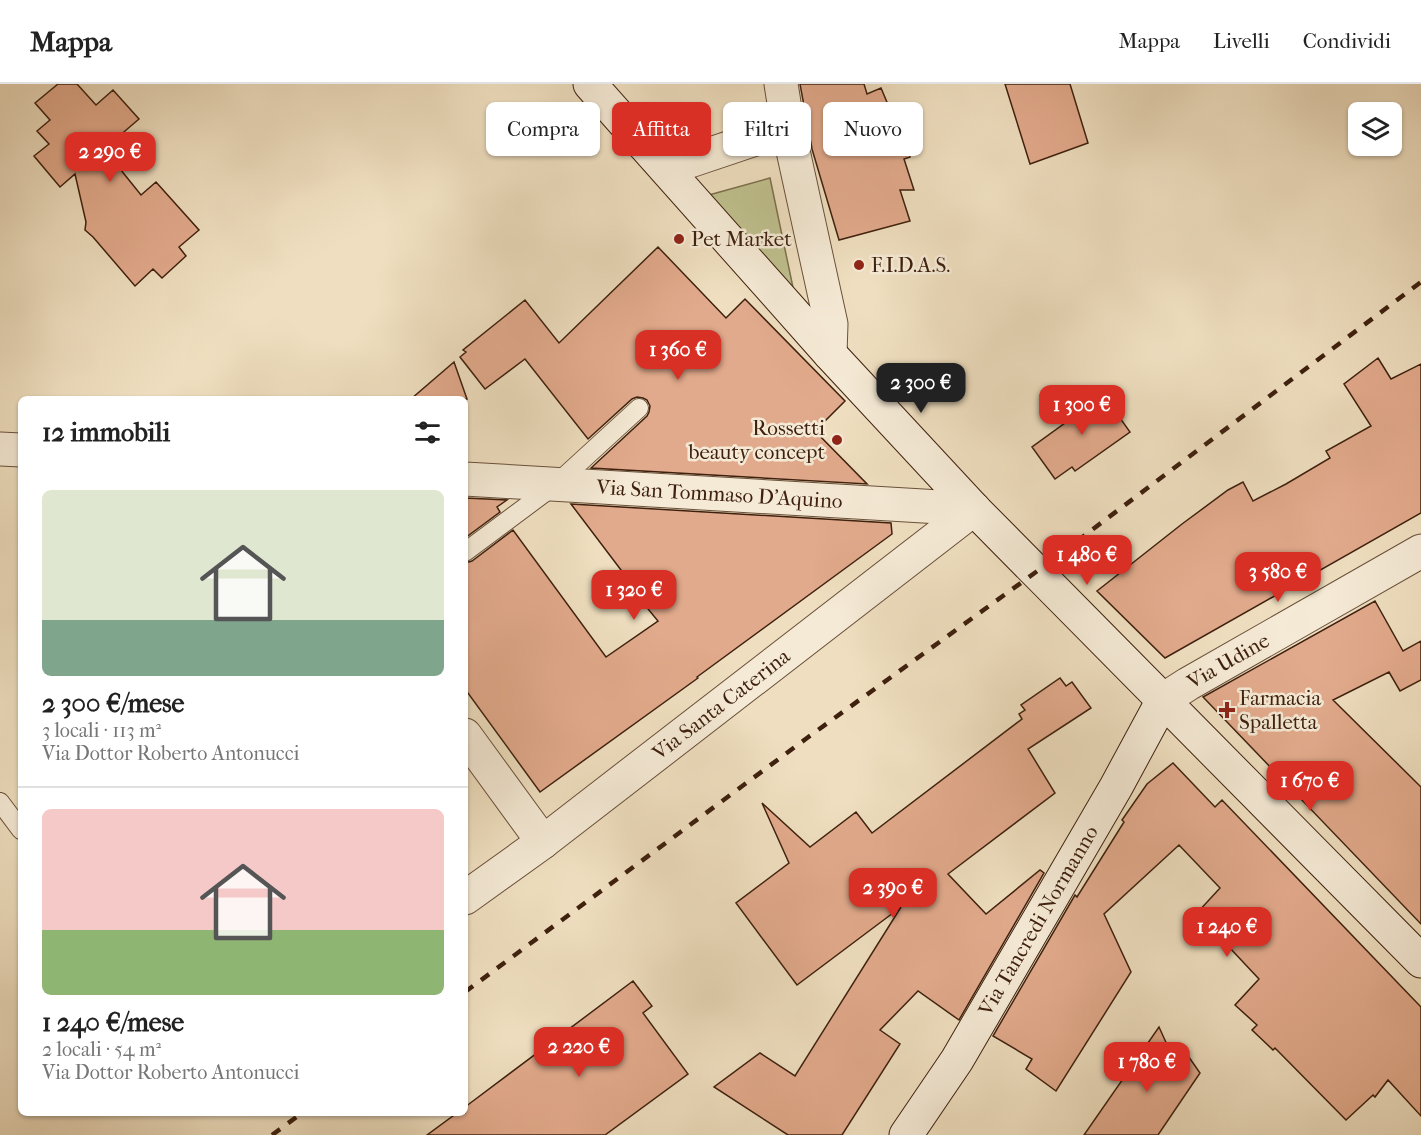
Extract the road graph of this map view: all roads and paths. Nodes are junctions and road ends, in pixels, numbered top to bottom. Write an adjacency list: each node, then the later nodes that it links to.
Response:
1 (590, 84): 6 (street)
2 (781, 84): 3 (street)
3 (784, 102)
4 (723, 150): 6 (street)
5 (794, 156): 7 (street)
6 (666, 169): 7 (street)
7 (830, 354): 11 (street)
8 (639, 408): 10 (lane)
9 (468, 479): 10 (street, Via San Tommaso D'Aquino)
10 (555, 485): 11 (street, Via San Tommaso D'Aquino); 12 (lane)
11 (974, 509): 14 (street); 18 (street, Via Santa Caterina)
12 (468, 550)
13 (1421, 551): 14 (street, Via Udine)
14 (1163, 700): 20 (street); 21 (street, Via Tancredi Normanno)
15 (468, 739): 18 (street)
16 (0, 802): 17 (lane)
17 (18, 826)
18 (543, 842): 19 (street, Via Santa Caterina)
19 (468, 896)
20 (1421, 961)
21 (906, 1135)

